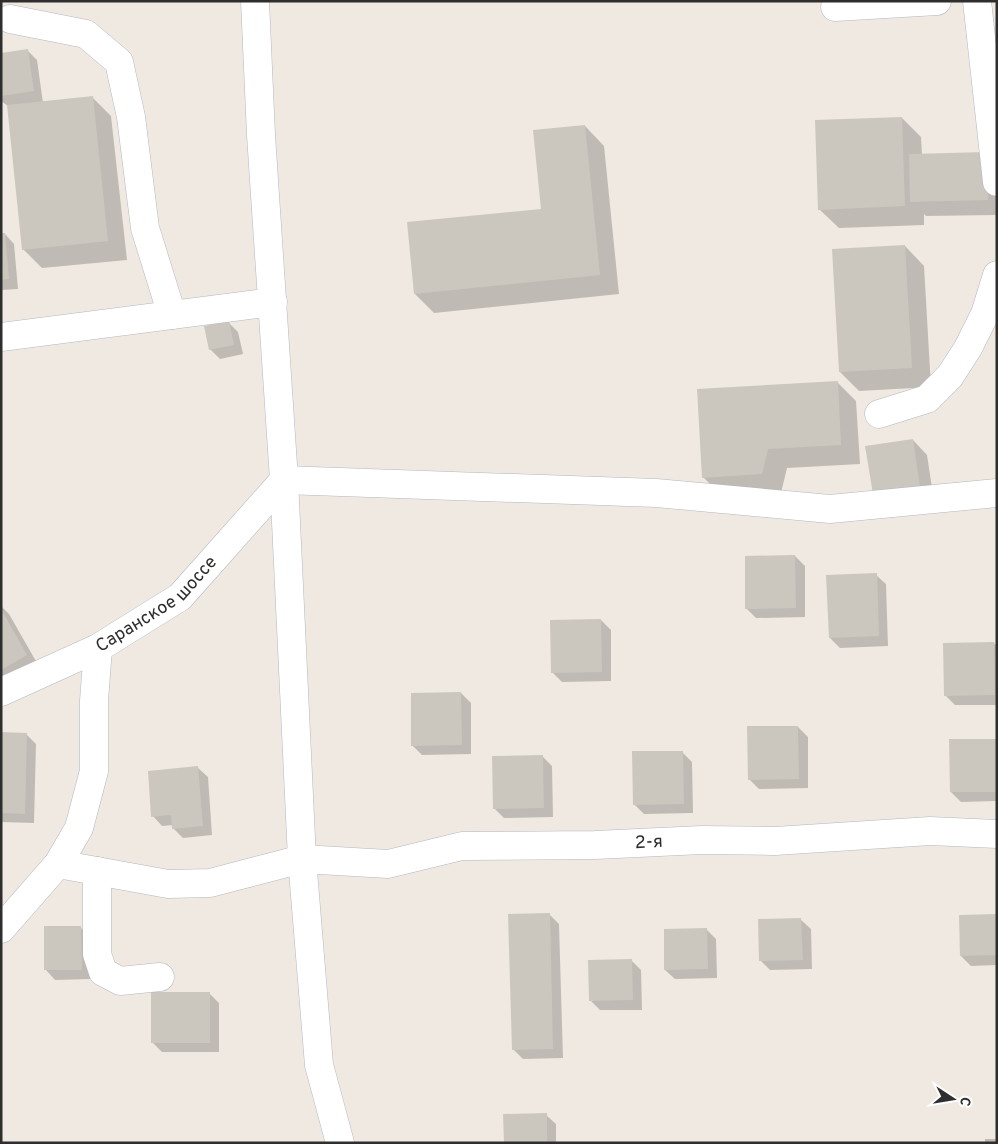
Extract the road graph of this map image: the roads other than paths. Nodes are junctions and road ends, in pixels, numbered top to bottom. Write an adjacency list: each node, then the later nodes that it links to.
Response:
1 (255, 1): 8 (street)
2 (937, 1): 4 (street)
3 (977, 1): 6 (street)
4 (835, 7)
5 (10, 19): 9 (street)
6 (997, 182)
7 (997, 275): 11 (street)
8 (273, 302): 9 (street); 12 (street)
9 (172, 315): 10 (street)
10 (1, 337)
11 (879, 414)
12 (284, 480): 13 (street); 14 (street, Саранское шоссе); 17 (street)
13 (997, 492)
14 (98, 648): 15 (street, Саранское шоссе); 18 (street)
15 (1, 692)
16 (997, 834): 17 (street, 2-я)
17 (302, 859): 19 (street, 2-я); 22 (street)
18 (58, 864): 19 (street, 2-я); 20 (street)
19 (97, 871): 21 (street)
20 (1, 929)
21 (160, 977)
22 (340, 1143)

